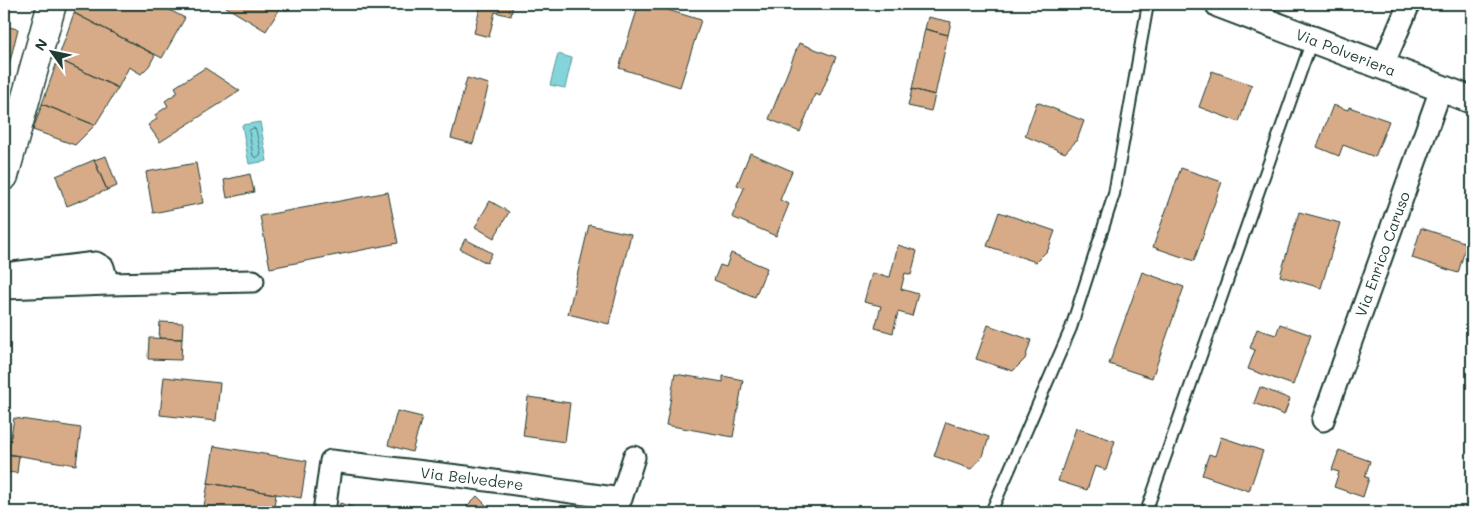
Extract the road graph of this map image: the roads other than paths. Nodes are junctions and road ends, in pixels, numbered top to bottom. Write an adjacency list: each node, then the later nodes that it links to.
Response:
1 (52, 4): 9 (main road)
2 (1148, 4): 18 (lane)
3 (1219, 4): 5 (street, Via Polveriera)
4 (1409, 4): 6 (street)
5 (1312, 39): 6 (street, Via Polveriera); 19 (lane)
6 (1382, 66): 7 (street, Via Polveriera)
7 (1441, 89): 8 (street, Via Polveriera); 15 (street, Via Enrico Caruso)
8 (1472, 100)
9 (10, 136): 10 (main road)
10 (4, 176)
11 (4, 274): 13 (street)
12 (253, 281): 13 (street)
13 (108, 284): 14 (street)
14 (4, 288)
15 (1324, 420)
16 (634, 457): 17 (street, Via Belvedere)
17 (324, 512)
18 (991, 512)
19 (1146, 512)

